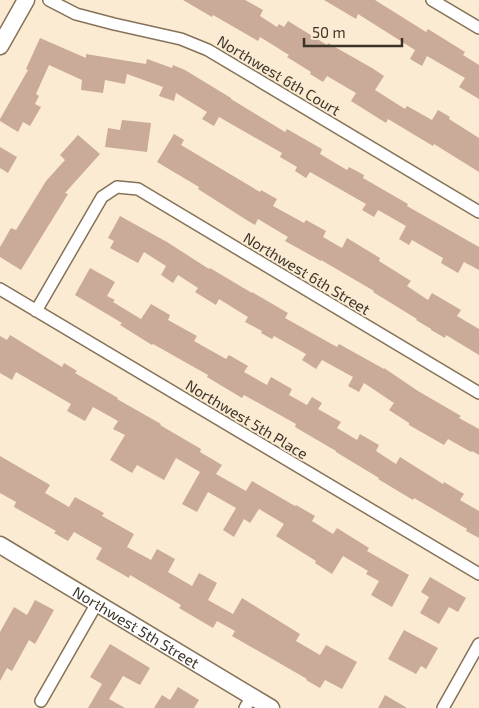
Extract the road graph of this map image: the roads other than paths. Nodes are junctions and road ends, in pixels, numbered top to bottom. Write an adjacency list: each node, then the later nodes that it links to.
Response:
1 (26, 0): 5 (street)
2 (49, 0): 6 (street, Northwest 6th Court)
3 (432, 0): 4 (street)
4 (479, 28)
5 (0, 46)
6 (479, 212)
7 (0, 289): 8 (street, Northwest 5th Place)
8 (36, 311): 9 (street, Northwest 6th Street); 11 (street, Northwest 5th Place)
9 (479, 393)
10 (0, 545): 12 (street, Northwest 5th Street)
11 (479, 574)
12 (97, 603): 14 (street); 15 (street, Northwest 5th Street)
13 (479, 644): 17 (street)
14 (41, 701)
15 (249, 702): 16 (street, Northwest 5th Street)
16 (272, 708)
17 (443, 708)

